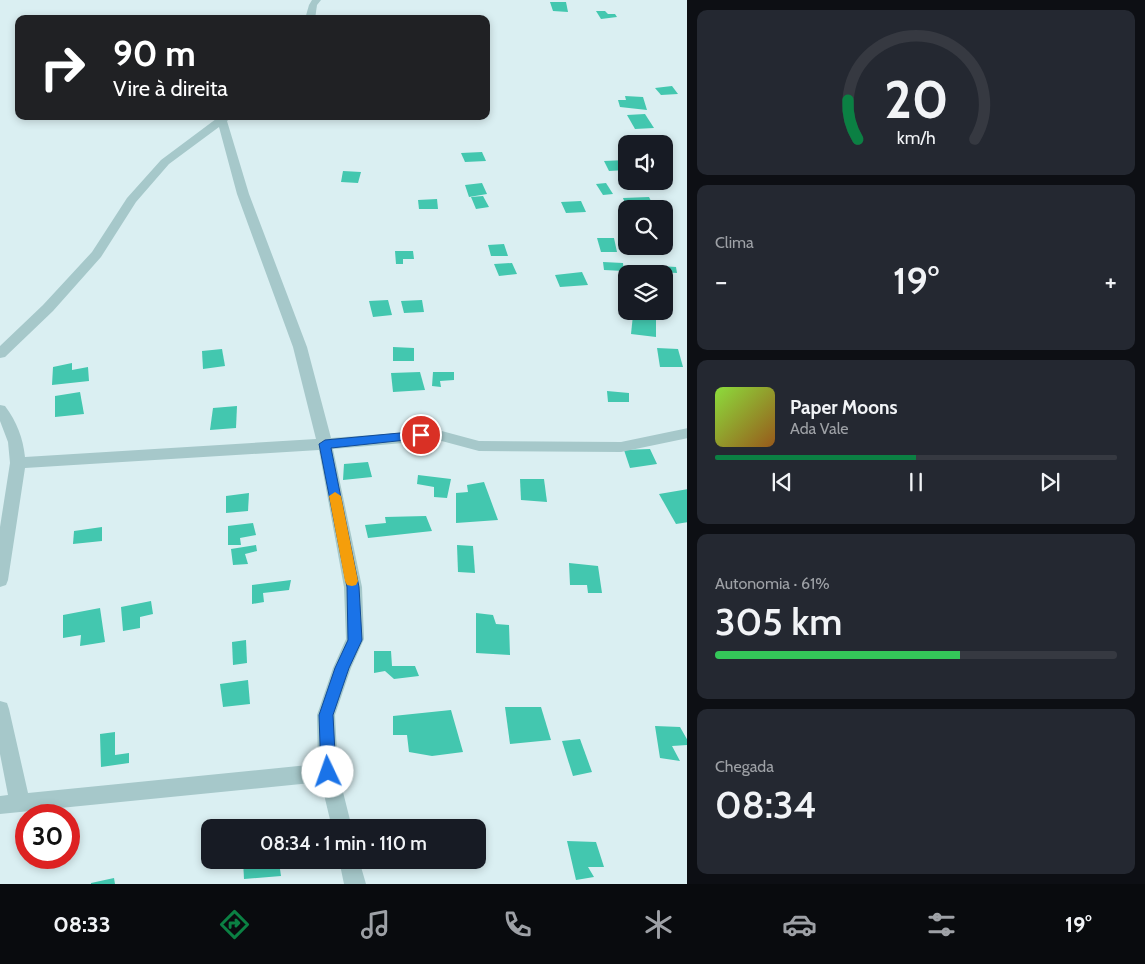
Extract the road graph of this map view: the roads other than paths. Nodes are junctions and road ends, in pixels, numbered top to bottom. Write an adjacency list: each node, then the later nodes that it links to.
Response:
1 (317, 0): 2 (street)
2 (311, 15)
3 (224, 120): 5 (street)
4 (225, 120): 8 (street)
5 (0, 354)
6 (0, 410): 9 (street)
7 (687, 433): 8 (street)
8 (325, 444): 9 (street); 12 (street)
9 (18, 462): 10 (street)
10 (0, 580)
11 (0, 709): 13 (street)
12 (328, 772): 13 (street); 15 (street)
13 (20, 803): 14 (street)
14 (0, 805)
15 (340, 819)
16 (351, 869): 17 (street)
17 (355, 884)

